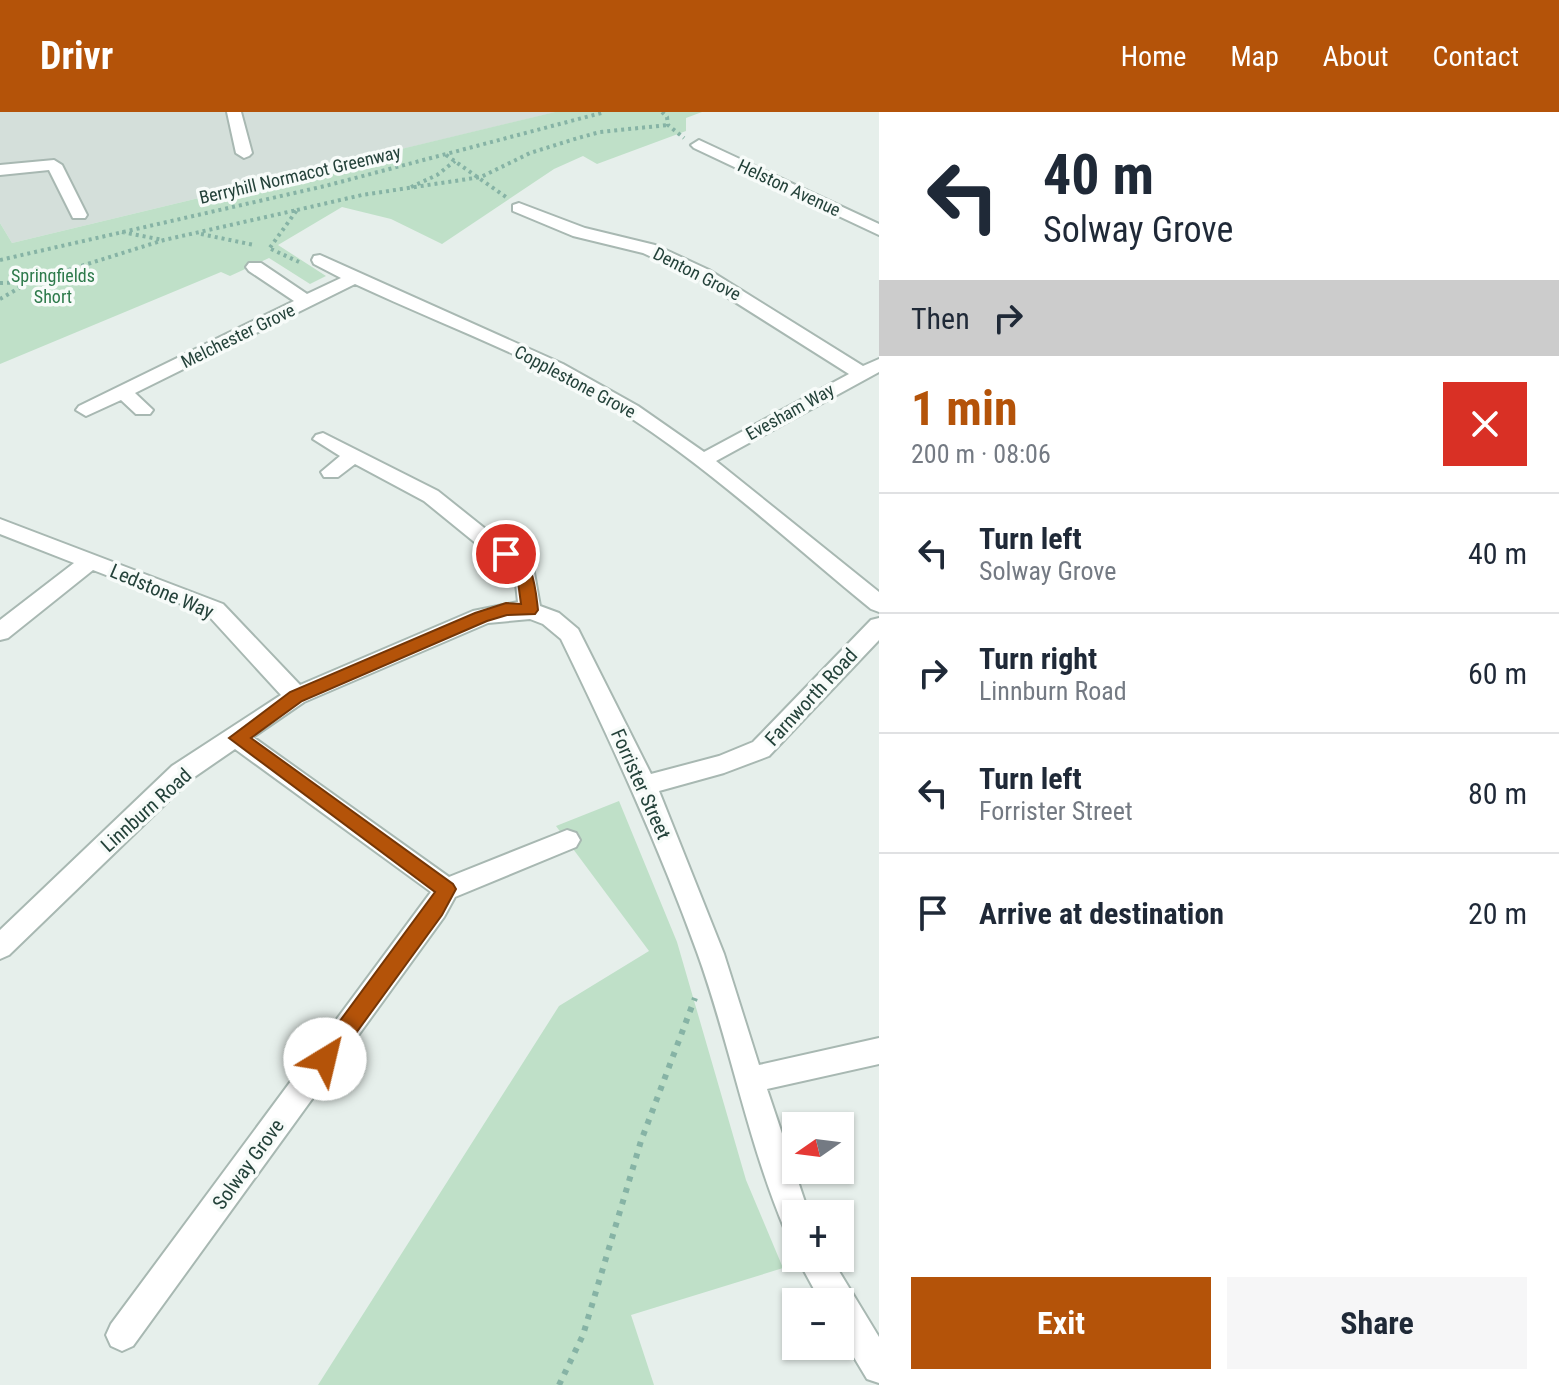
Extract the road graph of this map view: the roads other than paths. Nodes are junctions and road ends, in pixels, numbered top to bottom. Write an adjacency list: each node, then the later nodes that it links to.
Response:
1 (234, 112): 3 (street)
2 (699, 145): 7 (street, Helston Avenue)
3 (244, 153)
4 (0, 170): 6 (street)
5 (519, 208): 12 (street, Denton Grove)
6 (79, 215)
7 (879, 230)
8 (320, 260): 10 (street, Copplestone Grove)
9 (255, 267): 11 (street)
10 (354, 278): 11 (street, Melchester Grove); 18 (street, Copplestone Grove)
11 (307, 302): 13 (street, Melchester Grove)
12 (870, 369): 18 (street, Evesham Way)
13 (123, 392): 14 (street, Melchester Grove); 15 (street)
14 (86, 410)
15 (143, 410)
16 (323, 439): 17 (street)
17 (353, 456): 19 (street); 23 (street)
18 (702, 461): 22 (street, Copplestone Grove)
19 (331, 472)
20 (0, 526): 21 (street, Ledstone Way)
21 (90, 561): 25 (street); 26 (street, Ledstone Way)
22 (879, 604)
23 (530, 610): 26 (street, Linnburn Road); 28 (street, Forrister Street)
24 (879, 626): 28 (street, Farnworth Road)
25 (0, 632)
26 (296, 696): 27 (street, Linnburn Road)
27 (238, 738): 30 (street); 31 (street, Linnburn Road)
28 (644, 785): 33 (street, Forrister Street)
29 (567, 840): 30 (street)
30 (446, 889): 36 (street, Solway Grove)
31 (0, 947)
32 (879, 1051): 33 (street)
33 (750, 1080): 34 (street, Forrister Street)
34 (788, 1200)
35 (854, 1327): 37 (street)
36 (122, 1335)
37 (879, 1367)

